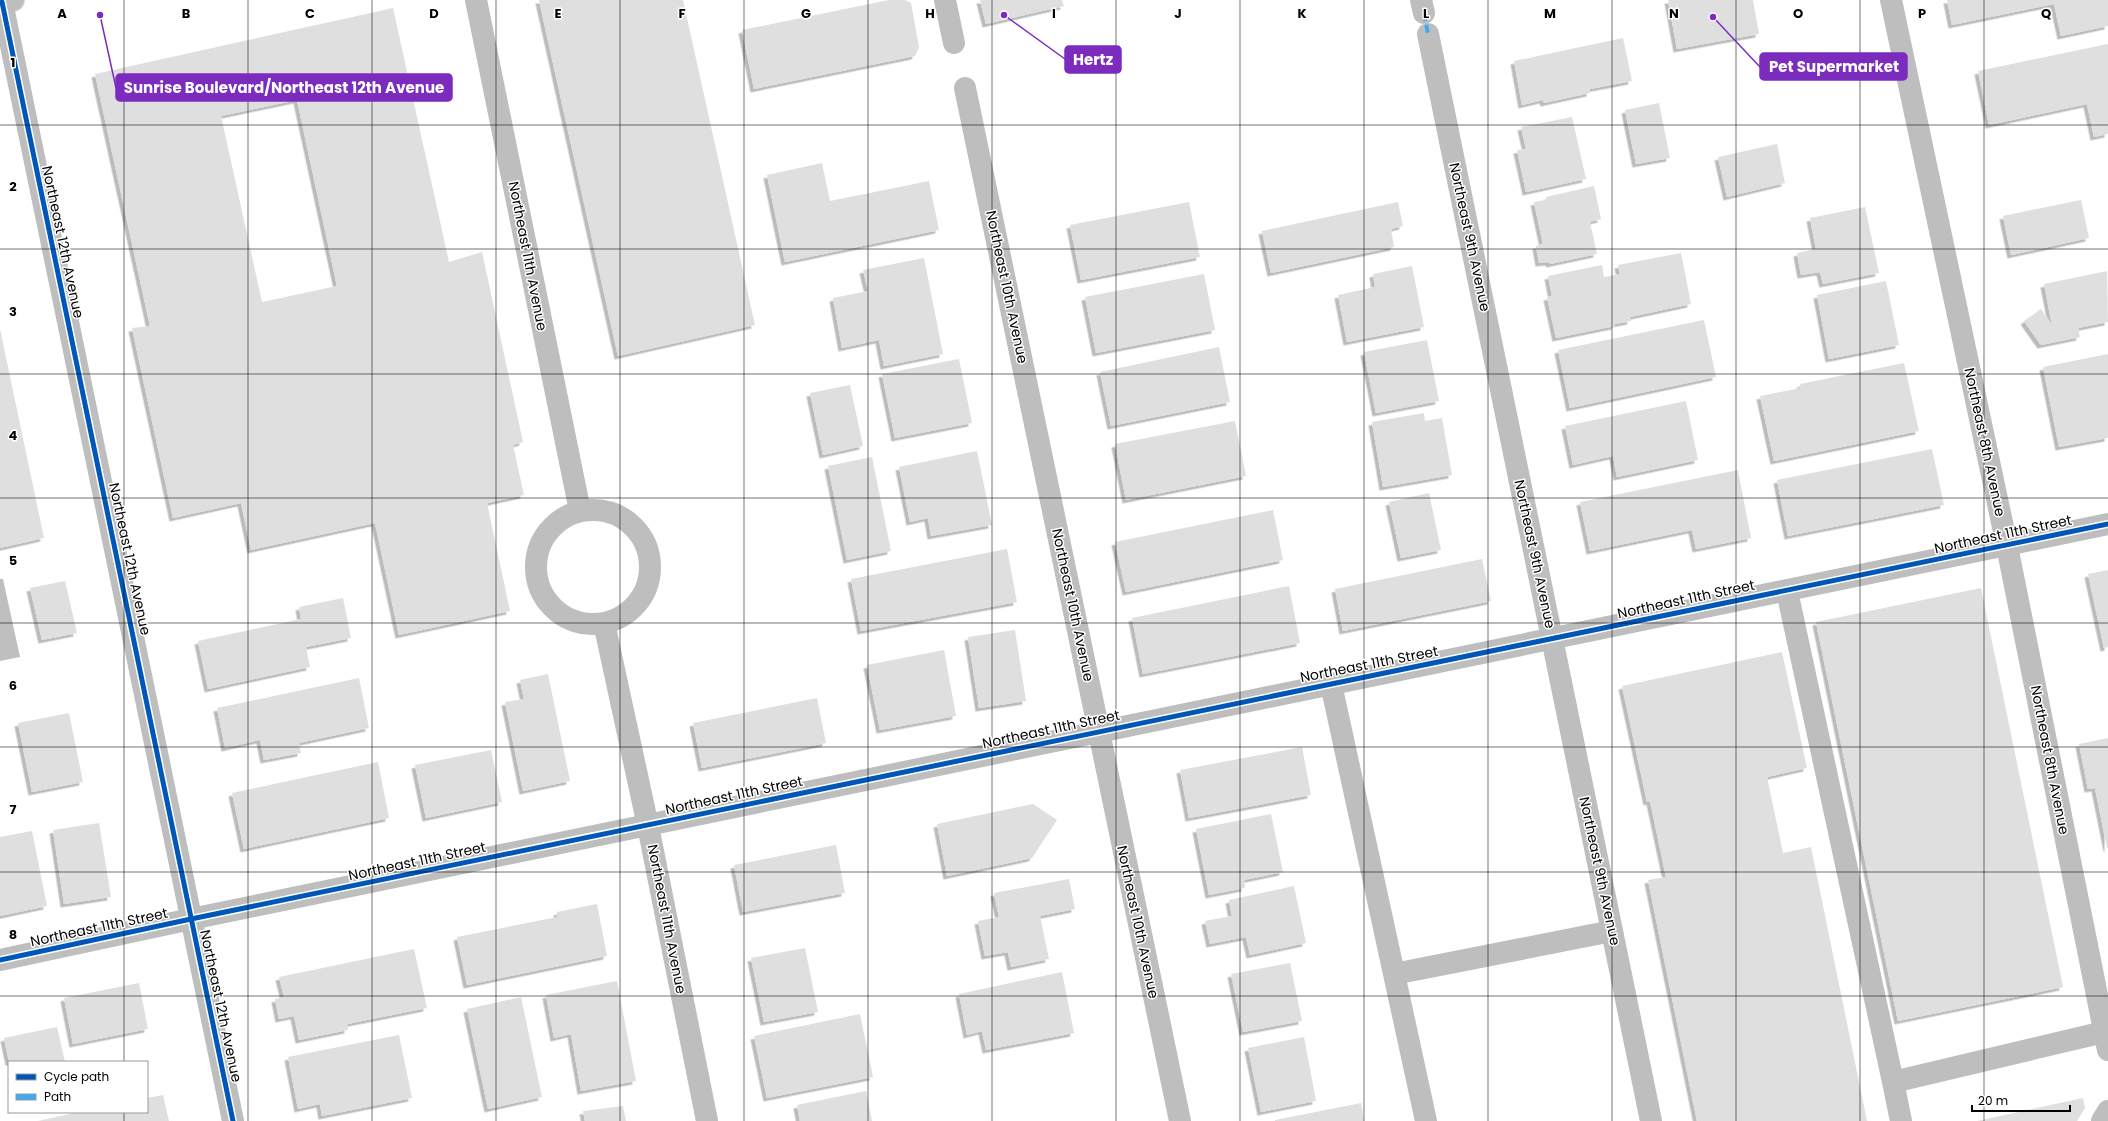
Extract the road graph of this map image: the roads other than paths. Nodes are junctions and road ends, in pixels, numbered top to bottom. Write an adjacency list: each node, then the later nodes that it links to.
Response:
1 (476, 0): 8 (street, Northeast 11th Avenue)
2 (945, 0): 6 (street)
3 (1891, 0): 10 (street, Northeast 8th Avenue)
4 (5, 1): 17 (street, Northeast 12th Avenue)
5 (1428, 34): 13 (street, Northeast 9th Avenue)
6 (954, 43)
7 (965, 88): 15 (street, Northeast 10th Avenue)
8 (580, 511): 12 (street); 12 (street)
9 (2108, 524): 10 (street, Northeast 11th Street)
10 (2007, 546): 11 (street, Northeast 11th Street); 21 (street, Northeast 8th Avenue)
11 (1787, 591): 13 (street, Northeast 11th Street); 22 (street)
12 (604, 623): 16 (street, Northeast 11th Avenue)
13 (1552, 639): 14 (street, Northeast 11th Street); 18 (street, Northeast 9th Avenue)
14 (1331, 684): 15 (street, Northeast 11th Street); 20 (street)
15 (1099, 731): 16 (street, Northeast 11th Street); 26 (street, Northeast 10th Avenue)
16 (648, 826): 17 (street, Northeast 11th Street); 25 (street, Northeast 11th Avenue)
17 (191, 919): 19 (street, Northeast 11th Street); 24 (street, Northeast 12th Avenue)
18 (1612, 931): 20 (street); 28 (street, Northeast 9th Avenue)
19 (0, 960)
20 (1394, 974): 27 (street)
21 (2106, 1041): 22 (street)
22 (1893, 1082): 29 (street)
23 (2108, 1111): 30 (street)
24 (233, 1121)
25 (707, 1121)
26 (1180, 1121)
27 (1426, 1121)
28 (1651, 1121)
29 (1901, 1121)
30 (2102, 1121)

